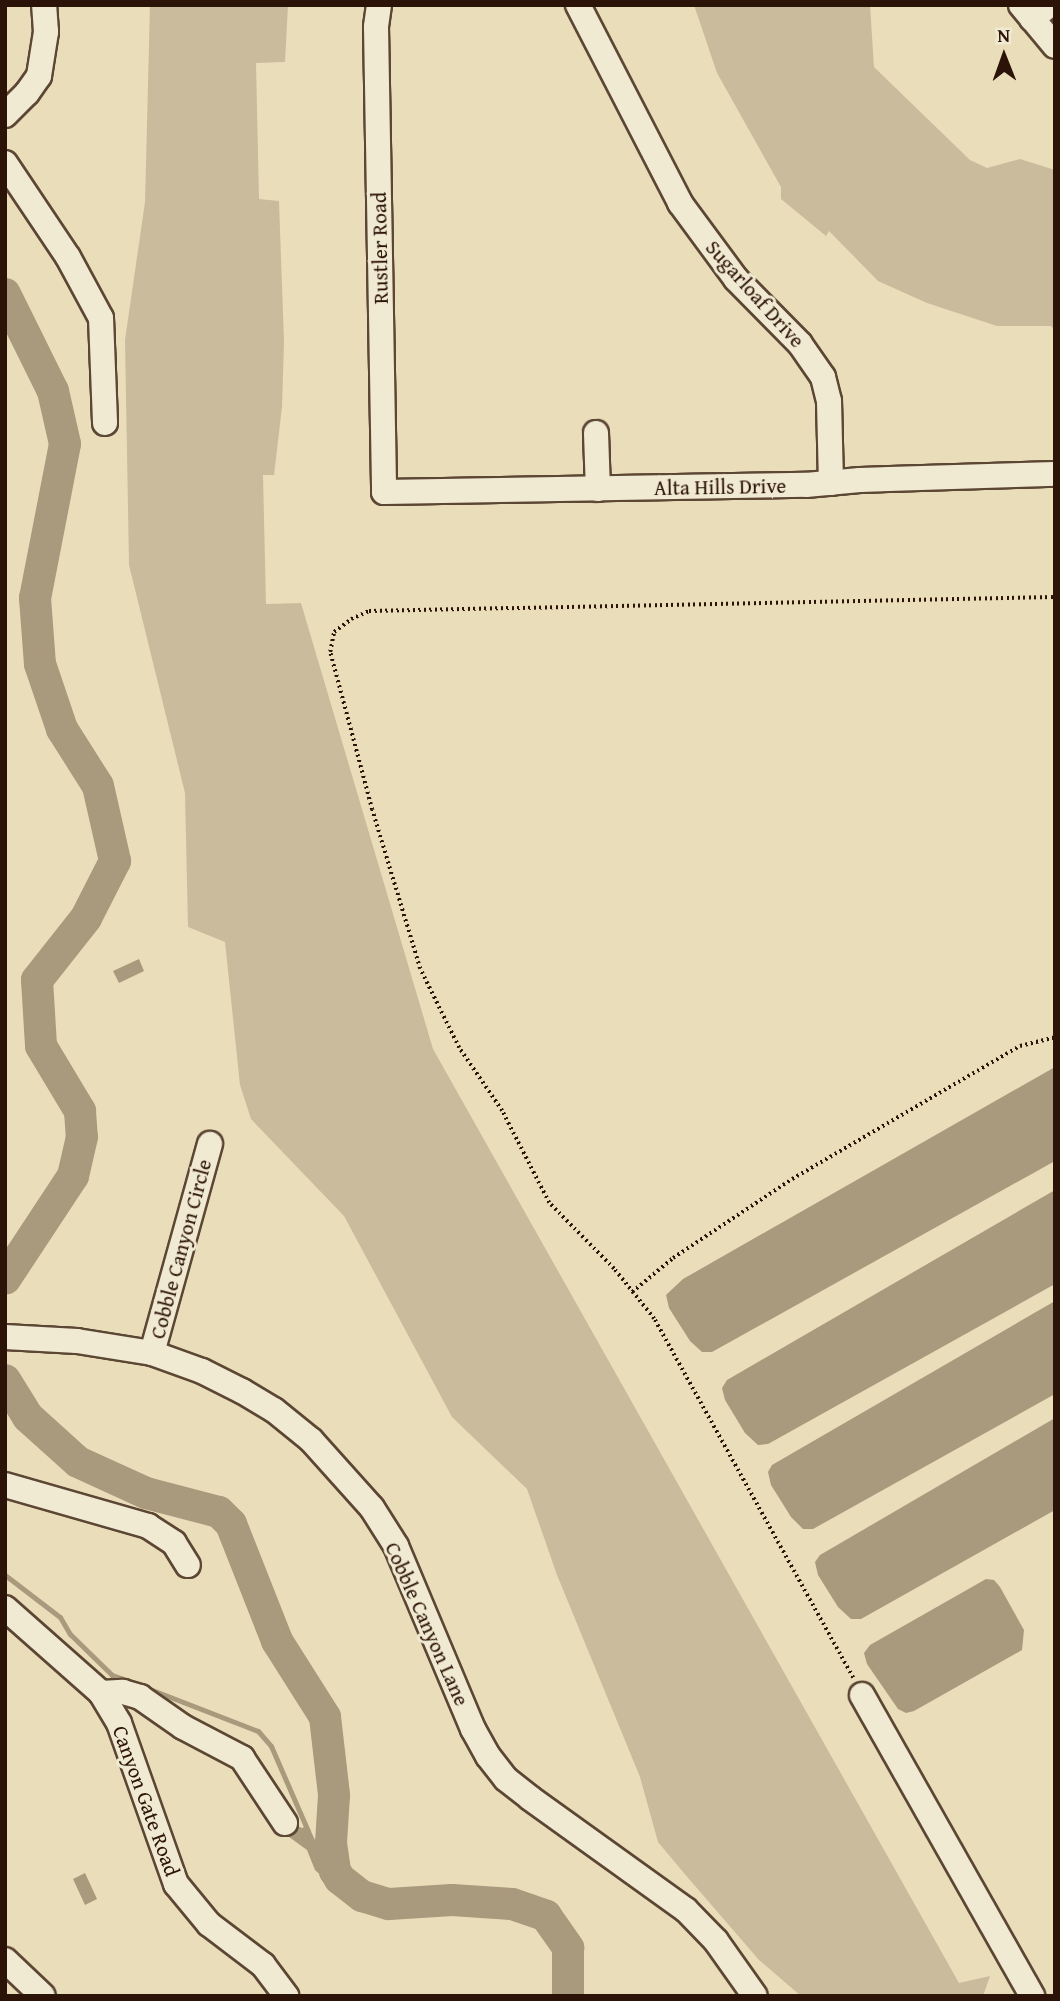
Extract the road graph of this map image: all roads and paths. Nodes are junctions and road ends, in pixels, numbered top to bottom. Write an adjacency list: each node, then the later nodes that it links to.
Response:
1 (44, 5): 6 (street)
2 (379, 5): 13 (street, Rustler Road)
3 (578, 5): 11 (street, Sugarloaf Drive)
4 (1034, 10): 5 (street)
5 (1055, 46)
6 (5, 115)
7 (5, 163): 8 (street)
8 (104, 423)
9 (596, 433): 12 (street)
10 (1055, 474): 11 (street, Alta Hills Drive)
11 (831, 483): 12 (street, Alta Hills Drive)
12 (598, 489): 13 (street, Alta Hills Drive)
13 (384, 492)
14 (1055, 597): 17 (path)
15 (1055, 1037): 17 (path)
16 (210, 1144): 19 (street, Cobble Canyon Circle)
17 (632, 1292): 24 (path)
18 (5, 1337): 19 (street, Cobble Canyon Lane)
19 (152, 1353): 29 (street, Cobble Canyon Lane)
20 (5, 1485): 21 (street)
21 (188, 1565)
22 (5, 1608): 23 (street, Canyon Gate Road)
23 (101, 1693): 25 (street); 28 (street, Canyon Gate Road)
24 (862, 1695): 30 (street)
25 (285, 1823)
26 (5, 1959): 27 (street)
27 (43, 1996)
28 (286, 1996)
29 (755, 1996)
30 (1032, 1996)

